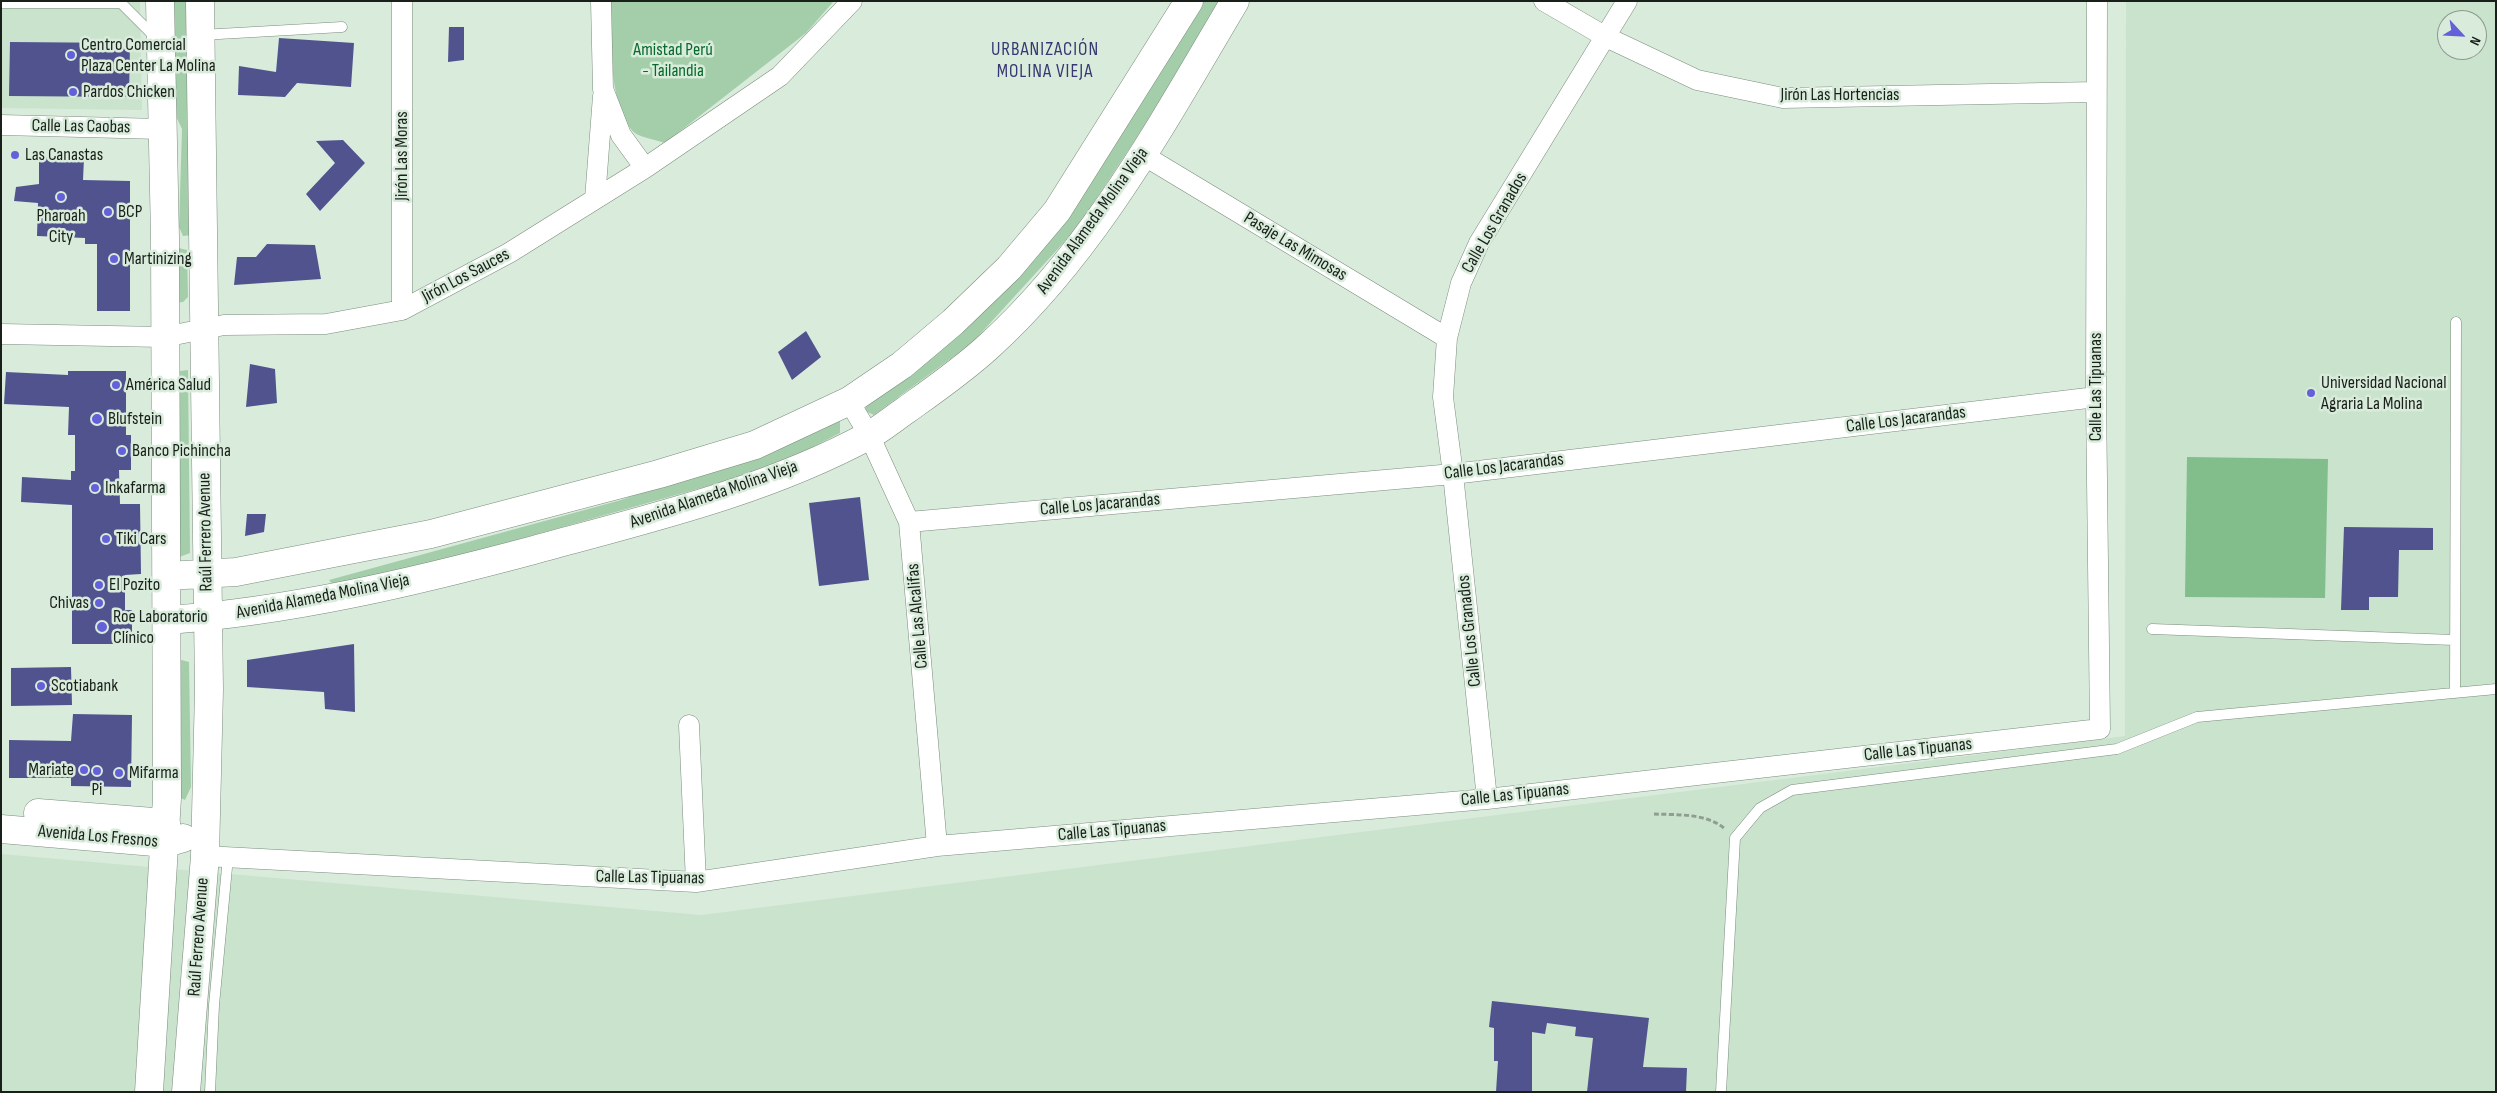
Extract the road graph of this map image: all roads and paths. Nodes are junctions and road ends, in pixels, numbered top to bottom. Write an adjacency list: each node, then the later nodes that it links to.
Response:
1 (160, 1): 16 (main road)
2 (200, 1): 14 (main road, Raúl Ferrero Avenue)
3 (402, 1): 26 (street, Jirón Las Moras)
4 (601, 1): 17 (street)
5 (852, 1): 22 (street, Jirón Los Sauces)
6 (1189, 1): 33 (main road, Avenida Alameda Molina Vieja)
7 (1235, 1): 21 (main road, Avenida Alameda Molina Vieja)
8 (1544, 1): 15 (street, Jirón Las Hortencias)
9 (1627, 1): 15 (street, Calle Los Granados)
10 (2097, 1): 18 (street, Calle Las Tipuanas)
11 (122, 2): 12 (lane); 16 (lane)
12 (1, 3)
13 (342, 27): 14 (lane)
14 (200, 35): 25 (main road, Raúl Ferrero Avenue)
15 (1606, 37): 18 (street, Jirón Las Hortencias); 31 (street, Calle Los Granados)
16 (160, 42): 20 (main road)
17 (603, 89): 22 (street); 23 (street)
18 (2095, 92): 32 (street, Calle Las Tipuanas)
19 (1, 125): 20 (street, Calle Las Caobas)
20 (161, 129): 24 (main road)
21 (1142, 155): 31 (street, Pasaje Las Mimosas); 34 (main road, Avenida Alameda Molina Vieja)
22 (645, 168): 23 (street, Jirón Los Sauces)
23 (595, 199): 26 (street, Jirón Los Sauces)
24 (165, 238): 25 (main road); 30 (main road)
25 (204, 243): 28 (main road, Raúl Ferrero Avenue)
26 (402, 310): 28 (street, Jirón Los Sauces)
27 (2456, 322): 44 (lane)
28 (204, 328): 30 (street, Jirón Los Sauces); 38 (main road, Raúl Ferrero Avenue)
29 (1, 334): 30 (street, Jirón Los Sauces)
30 (164, 338): 39 (main road)
31 (1447, 338): 35 (street, Calle Los Granados)
32 (2096, 397): 35 (street, Calle Los Jacarandas); 50 (street, Calle Las Tipuanas)
33 (849, 401): 34 (street, Calle Las Alcalifas); 37 (main road, Avenida Alameda Molina Vieja)
34 (869, 435): 36 (street, Calle Las Alcalifas); 40 (main road, Avenida Alameda Molina Vieja)
35 (1454, 474): 36 (street, Calle Los Jacarandas); 50 (street, Calle Los Granados)
36 (910, 522): 57 (street, Calle Las Alcalifas)
37 (313, 558): 38 (main road, Avenida Alameda Molina Vieja); 40 (main road)
38 (206, 575): 39 (main road, Avenida Alameda Molina Vieja); 41 (main road, Raúl Ferrero Avenue)
39 (167, 576): 42 (main road)
40 (318, 600): 41 (main road, Avenida Alameda Molina Vieja)
41 (208, 617): 42 (main road, Avenida Alameda Molina Vieja); 47 (main road, Raúl Ferrero Avenue)
42 (168, 620): 45 (main road)
43 (2152, 630): 44 (lane)
44 (2454, 640): 48 (lane)
45 (168, 672): 47 (main road); 55 (main road)
46 (2496, 689): 48 (lane)
47 (209, 690): 51 (main road, Raúl Ferrero Avenue)
48 (2455, 693): 56 (lane)
49 (689, 726): 59 (street)
50 (1487, 799): 57 (street, Calle Las Tipuanas)
51 (207, 806): 55 (main road, Avenida Los Fresnos); 58 (main road, Raúl Ferrero Avenue)
52 (1, 810): 55 (main road)
53 (1654, 814): 56 (path)
54 (1, 829): 55 (main road, Avenida Los Fresnos)
55 (166, 833): 60 (main road)
56 (1735, 838): 63 (lane)
57 (937, 846): 59 (street, Calle Las Tipuanas)
58 (216, 857): 59 (street, Calle Las Tipuanas); 61 (main road, Raúl Ferrero Avenue); 62 (lane)
59 (696, 882)
60 (149, 1092)
61 (186, 1092)
62 (210, 1092)
63 (1721, 1092)

